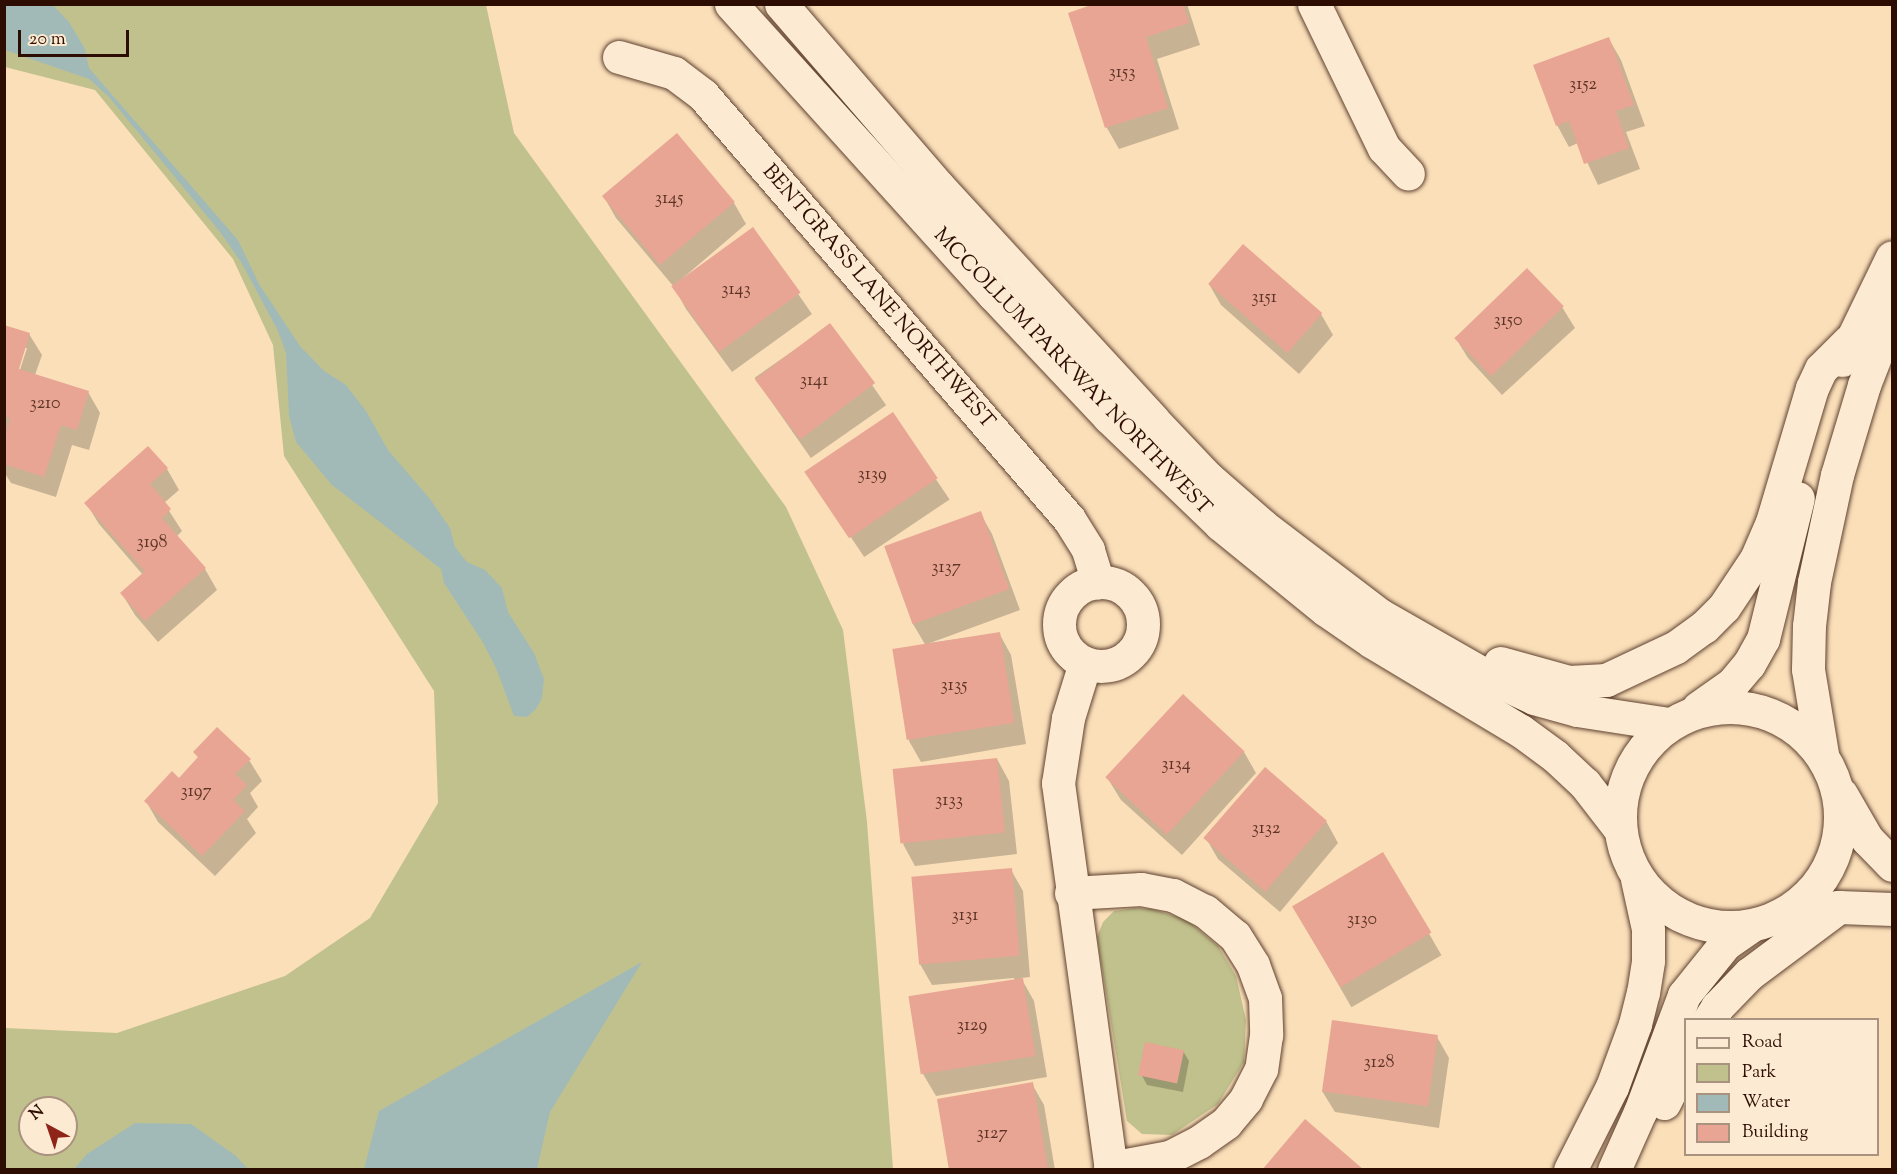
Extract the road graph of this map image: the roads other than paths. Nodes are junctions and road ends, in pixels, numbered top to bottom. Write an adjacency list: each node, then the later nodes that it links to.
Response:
1 (731, 4): 15 (street, MCCOLLUM PARKWAY NORTHWEST)
2 (781, 4): 10 (street, MCCOLLUM PARKWAY NORTHWEST)
3 (1314, 4): 5 (street)
4 (619, 57): 9 (street, BENTGRASS LANE NORTHWEST)
5 (1408, 174)
6 (1893, 257): 8 (street)
7 (1893, 313): 13 (street)
8 (1849, 341): 10 (street); 12 (street)
9 (1098, 582): 11 (street); 11 (street)
10 (1455, 660): 12 (street, MCCOLLUM PARKWAY NORTHWEST)
11 (1085, 663): 18 (street)
12 (1681, 718): 13 (street); 15 (street)
13 (1822, 754): 14 (street)
14 (1837, 787): 16 (street); 21 (street)
15 (1619, 828): 17 (street)
16 (1893, 865)
17 (1636, 876): 22 (street); 26 (street)
18 (1071, 893): 25 (street); 25 (street)
19 (1839, 907): 20 (street); 21 (street); 23 (street)
20 (1893, 909)
21 (1785, 913): 22 (street)
22 (1751, 926): 27 (street)
23 (1710, 1018)
24 (1684, 1063): 28 (street)
25 (1111, 1169)
26 (1570, 1170)
27 (1614, 1170)
28 (1625, 1170)

